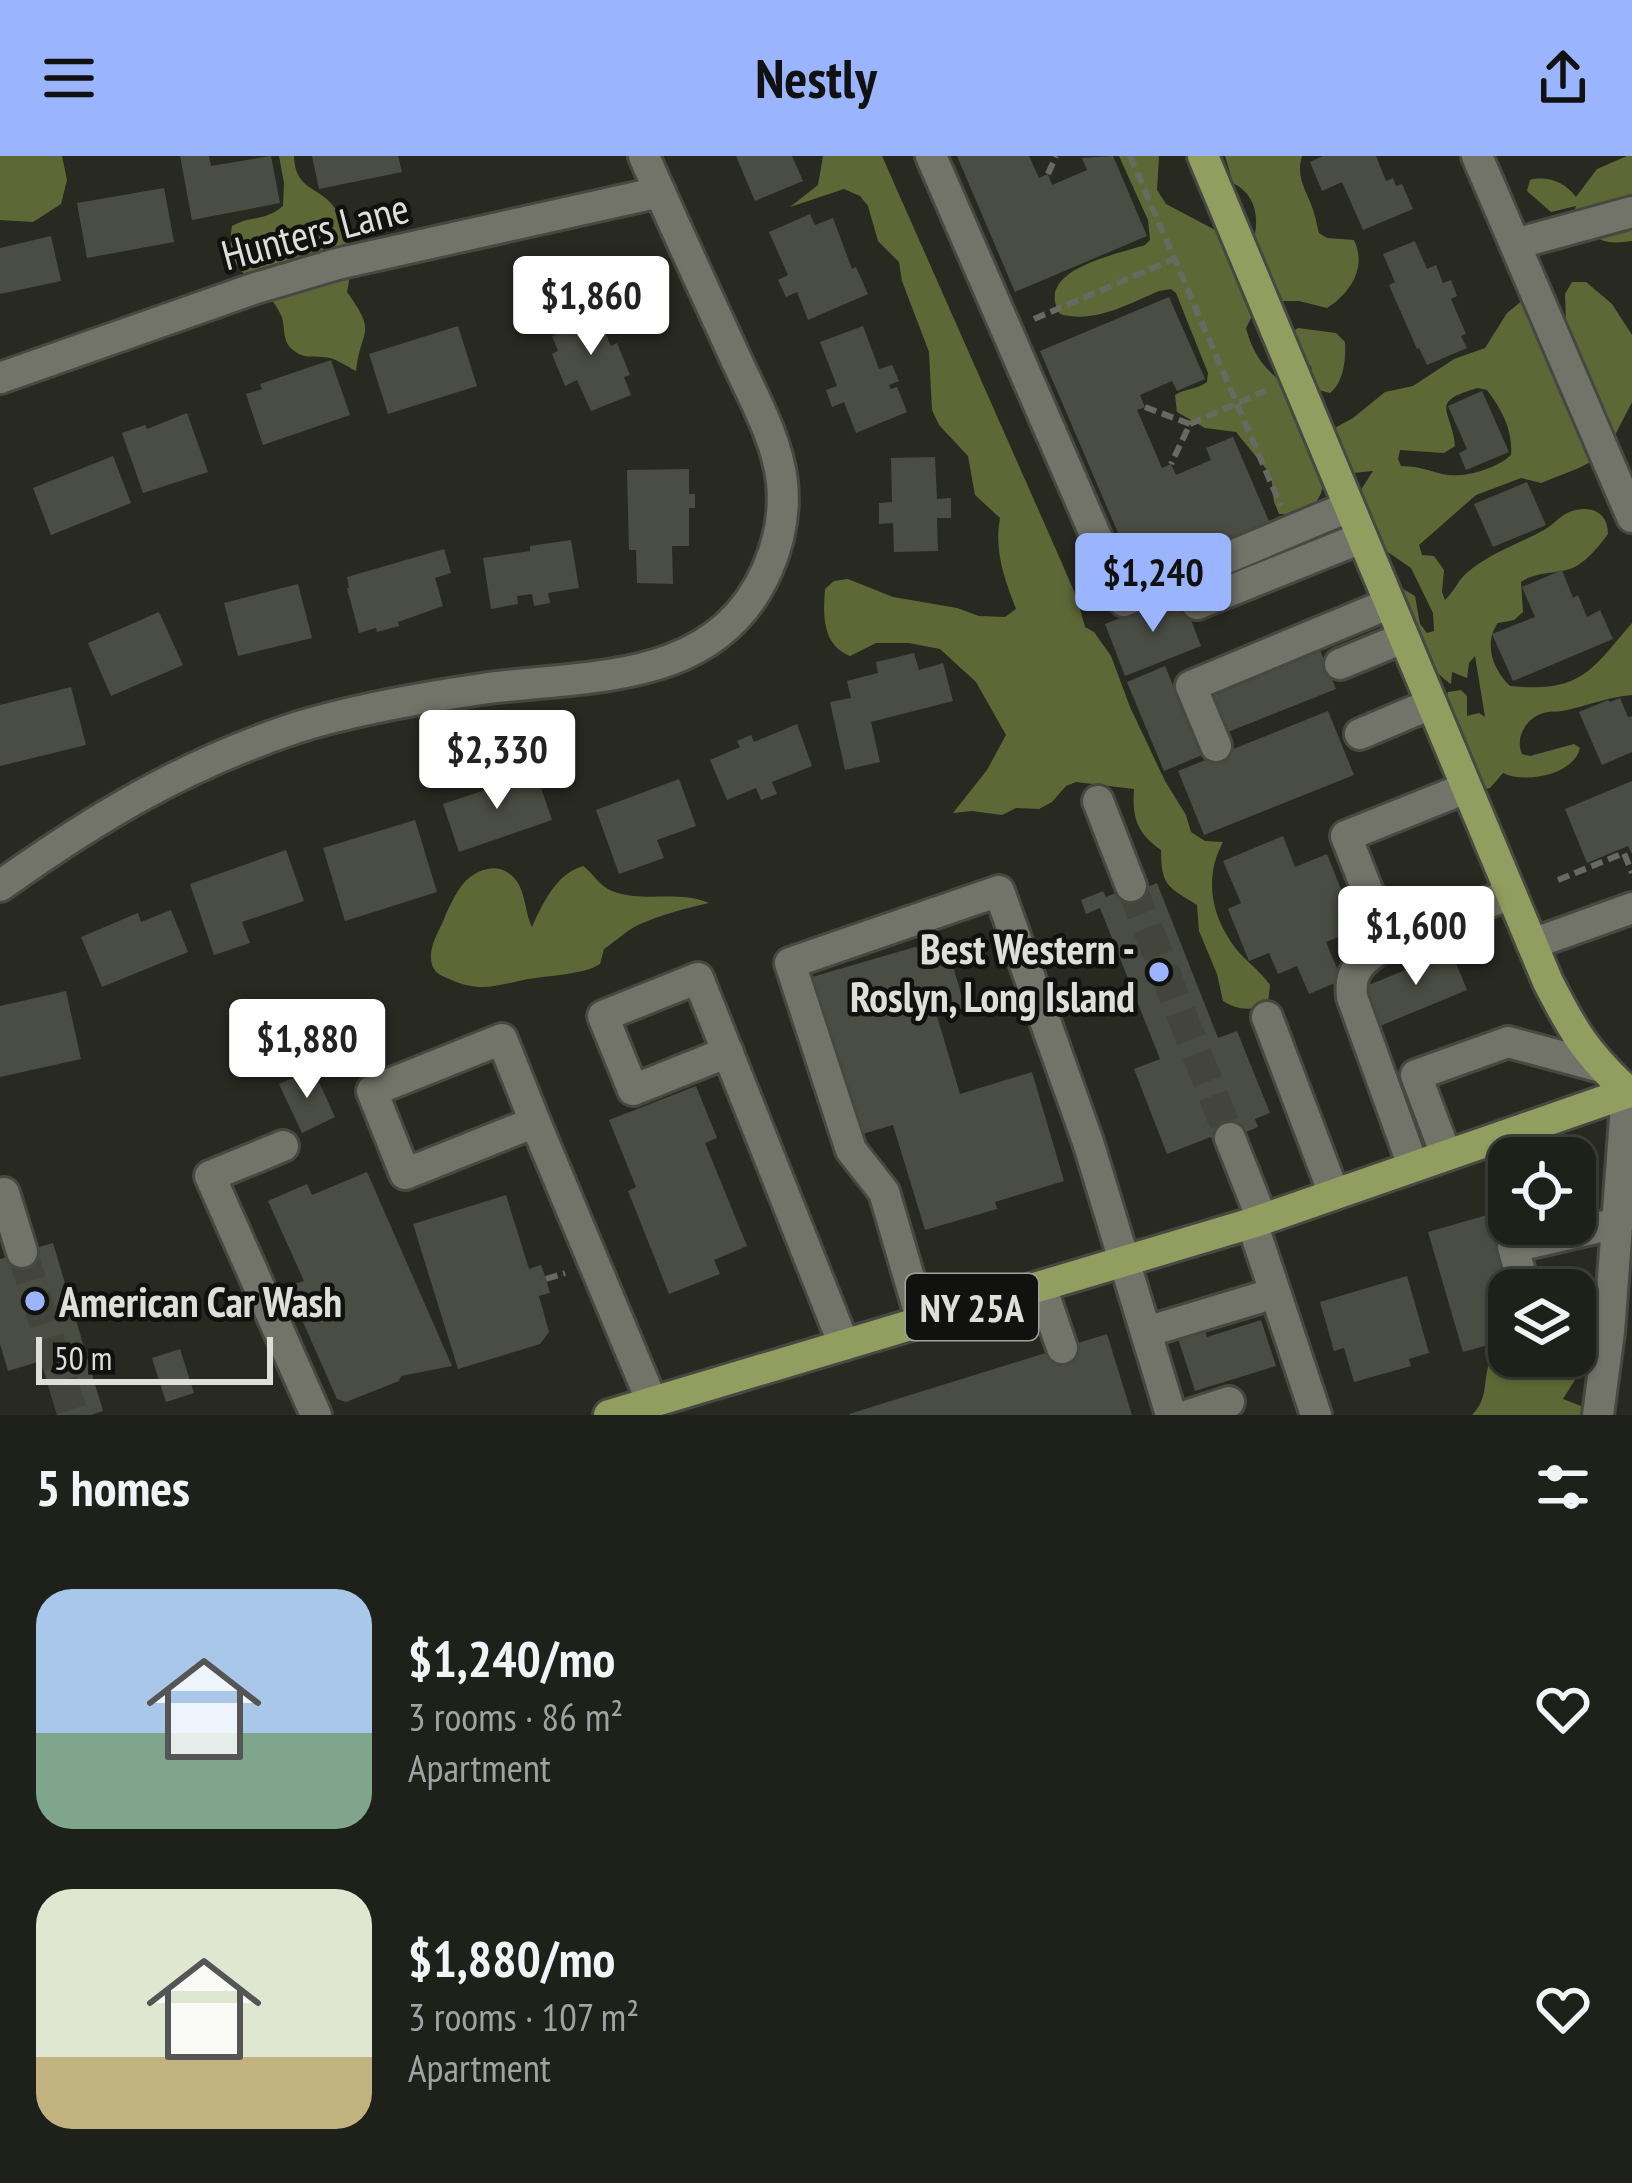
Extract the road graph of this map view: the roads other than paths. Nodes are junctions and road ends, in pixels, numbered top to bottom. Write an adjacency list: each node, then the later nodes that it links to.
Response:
1 (644, 156): 5 (street)
2 (931, 156): 9 (street)
3 (1203, 156): 9 (main road)
4 (1478, 156): 7 (street)
5 (660, 192): 8 (street, Hunters Lane); 21 (street)
6 (1632, 212): 7 (street)
7 (1516, 244): 10 (street)
8 (0, 378)
9 (1348, 507): 11 (main road)
10 (1632, 517)
11 (1361, 538): 12 (street); 13 (main road)
12 (1197, 604)
13 (1388, 604): 14 (main road); 18 (street)
14 (1403, 638): 15 (street); 16 (main road)
15 (1340, 664)
16 (1431, 704): 17 (street); 19 (main road)
17 (1360, 734)
18 (1216, 746)
19 (1466, 788): 23 (main road); 25 (street)
20 (1098, 801): 22 (street)
21 (0, 886)
22 (1131, 886)
23 (1511, 894): 25 (street); 26 (main road)
24 (1631, 913): 26 (street)
25 (1388, 943): 35 (street)
26 (1532, 944): 29 (main road)
27 (1268, 1017): 37 (street)
28 (728, 1052): 48 (street)
29 (1601, 1067): 30 (main road); 34 (street)
30 (1631, 1090): 34 (main road, NY 25A); 39 (street)
31 (535, 1122): 31 (street); 50 (street)
32 (1230, 1138): 38 (street)
33 (283, 1146): 52 (street)
34 (1446, 1155): 35 (main road, NY 25A)
35 (1412, 1166): 37 (main road, NY 25A)
36 (4, 1193): 40 (street)
37 (1334, 1194): 38 (main road, NY 25A)
38 (1257, 1221): 41 (main road, NY 25A); 44 (street)
39 (1618, 1223): 42 (street); 47 (street)
40 (22, 1252)
41 (1124, 1261): 43 (main road, NY 25A); 45 (street); 46 (street)
42 (1520, 1269)
43 (1041, 1286): 45 (main road, NY 25A); 49 (street)
44 (1275, 1293): 46 (street); 56 (street)
45 (922, 1322): 48 (main road, NY 25A)
46 (1146, 1332): 54 (street)
47 (1620, 1333): 57 (street)
48 (844, 1345): 50 (main road, NY 25A)
49 (1062, 1348)
50 (652, 1402): 53 (main road, NY 25A)
51 (1228, 1402): 55 (street)
52 (316, 1415)
53 (609, 1415)
54 (1171, 1415)
55 (1190, 1415)
56 (1316, 1415)
57 (1598, 1415)

